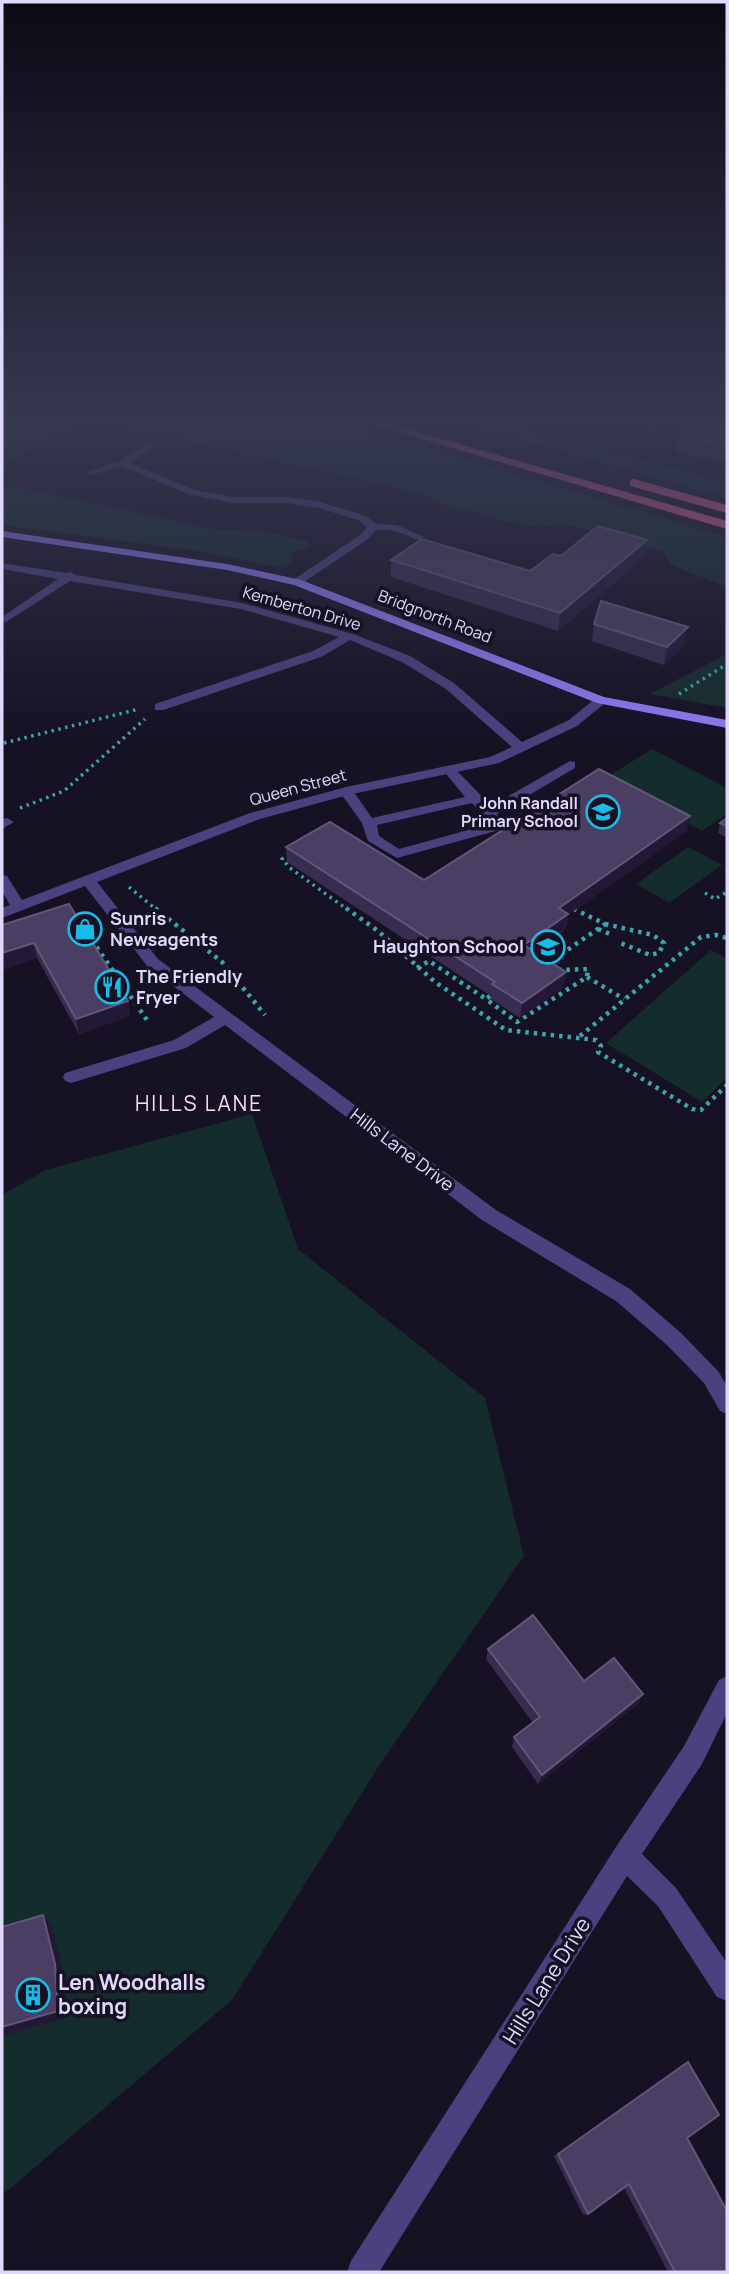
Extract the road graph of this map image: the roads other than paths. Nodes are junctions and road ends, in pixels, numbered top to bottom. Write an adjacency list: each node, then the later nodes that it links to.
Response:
1 (369, 524): 2 (street)
2 (373, 527): 4 (street); 7 (street)
3 (2, 534): 7 (street, Bridgnorth Road)
4 (419, 537)
5 (2, 566): 6 (street, Kemberton Drive)
6 (71, 575): 8 (street); 9 (street, Kemberton Drive)
7 (297, 582): 10 (street, Bridgnorth Road)
8 (4, 621)
9 (349, 636): 11 (street); 13 (street, Kemberton Drive)
10 (601, 700): 12 (street, Bridgnorth Road); 13 (street, Queen Street)
11 (159, 707)
12 (727, 724)
13 (521, 748): 15 (street, Queen Street)
14 (570, 765): 18 (street)
15 (450, 770): 16 (street, Queen Street); 17 (street)
16 (346, 791): 19 (street); 21 (street, Queen Street)
17 (472, 799): 18 (street); 19 (street)
18 (492, 811): 19 (street)
19 (369, 822)
20 (2, 879): 22 (street)
21 (88, 880): 22 (street, Queen Street); 24 (street, Hills Lane Drive)
22 (19, 907): 23 (street, Queen Street)
23 (2, 913)
24 (226, 1017): 25 (street); 26 (street, Hills Lane Drive)
25 (71, 1077)
26 (727, 1405)
27 (727, 1688): 28 (street, Hills Lane Drive)
28 (625, 1856): 29 (street); 30 (street, Hills Lane Drive)
29 (727, 1987)
30 (362, 2272)

